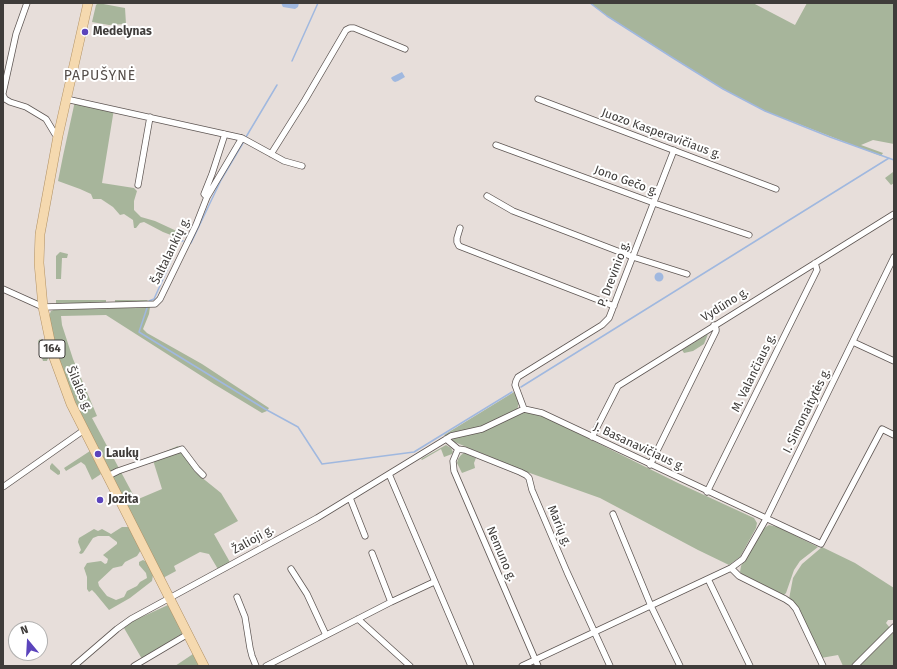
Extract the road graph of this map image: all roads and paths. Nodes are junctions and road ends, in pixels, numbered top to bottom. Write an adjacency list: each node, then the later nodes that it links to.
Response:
1 (27, 3): 4 (street)
2 (88, 3): 5 (main road, Šilalės g. / 164)
3 (405, 49): 13 (street)
4 (3, 94): 9 (street)
5 (66, 99): 7 (street); 9 (main road, Šilalės g. / 164)
6 (538, 99): 12 (street, Juozo Kasperavičiaus g.)
7 (150, 118): 8 (street); 15 (street)
8 (225, 134): 10 (street); 17 (street)
9 (58, 136): 29 (main road, Šilalės g. / 164)
10 (242, 138): 13 (street); 17 (street, Šaltalankių g.)
11 (496, 145): 19 (street, Jono Gečo g.)
12 (674, 150): 16 (street, Juozo Kasperavičiaus g.); 19 (street, P. Drevinio g.)
13 (271, 154): 14 (street)
14 (302, 166)
15 (138, 185)
16 (776, 189)
17 (208, 196): 29 (street, Šaltalankių g.)
18 (487, 196): 23 (street)
19 (654, 203): 22 (street, Jono Gečo g.); 23 (street, P. Drevinio g.)
20 (894, 214): 25 (street, Vydūno g.)
21 (460, 228): 28 (street)
22 (749, 235)
23 (633, 256): 26 (street); 28 (street, P. Drevinio g.)
24 (894, 257): 31 (street, I. Simonaitytės g.)
25 (815, 263): 30 (street, Vydūno g.); 44 (street, M. Valančiaus g.)
26 (687, 274)
27 (3, 289): 29 (street)
28 (614, 306): 33 (street, P. Drevinio g.)
29 (43, 307): 34 (main road, Šilalės g. / 164)
30 (714, 325): 36 (street, Vydūno g.); 39 (street)
31 (853, 342): 32 (street); 47 (street, I. Simonaitytės g.)
32 (894, 361)
33 (524, 409): 36 (street, J. Basanavičiaus g.); 37 (street)
34 (84, 430): 42 (main road, Šilalės g. / 164); 43 (street)
35 (894, 434): 47 (street, J. Basanavičiaus g.)
36 (592, 437): 39 (street, J. Basanavičiaus g.)
37 (446, 439): 38 (street, Marių g.); 40 (street, Žalioji g.)
38 (458, 449): 60 (street, Marių g.); 63 (street, Nemuno g.)
39 (650, 464): 44 (street, J. Basanavičiaus g.)
40 (389, 474): 45 (street, Žalioji g.); 53 (street)
41 (203, 475): 42 (street)
42 (108, 476): 55 (main road, Šilalės g. / 164)
43 (3, 487)
44 (707, 492): 47 (street, J. Basanavičiaus g.)
45 (350, 498): 48 (street); 55 (street, Žalioji g.)
46 (613, 514): 57 (street)
47 (766, 519): 50 (street, I. Simonaitytės g.)
48 (365, 536)
49 (372, 554): 56 (street)
50 (732, 568): 52 (street); 76 (street)
51 (291, 569): 62 (street)
52 (708, 579): 57 (street); 75 (street)
53 (434, 582): 56 (street); 70 (street)
54 (237, 597): 67 (street)
55 (170, 599): 61 (main road, Šilalės g. / 164); 64 (street, Žalioji g.)
56 (391, 602): 58 (street)
57 (651, 606): 60 (street); 74 (street)
58 (358, 619): 62 (street); 69 (street)
59 (894, 627): 77 (street)
60 (594, 632): 63 (street); 73 (street, Marių g.)
61 (188, 634): 65 (street); 66 (main road, Šilalės g. / 164)
62 (326, 635): 68 (street)
63 (535, 660): 71 (street); 72 (street, Nemuno g.)
64 (74, 666)
65 (134, 666)
66 (204, 666)
67 (256, 666)
68 (266, 666)
69 (410, 666)
70 (471, 666)
71 (522, 666)
72 (538, 666)
73 (610, 666)
74 (680, 666)
75 (750, 666)
76 (822, 666)
77 (855, 666)

